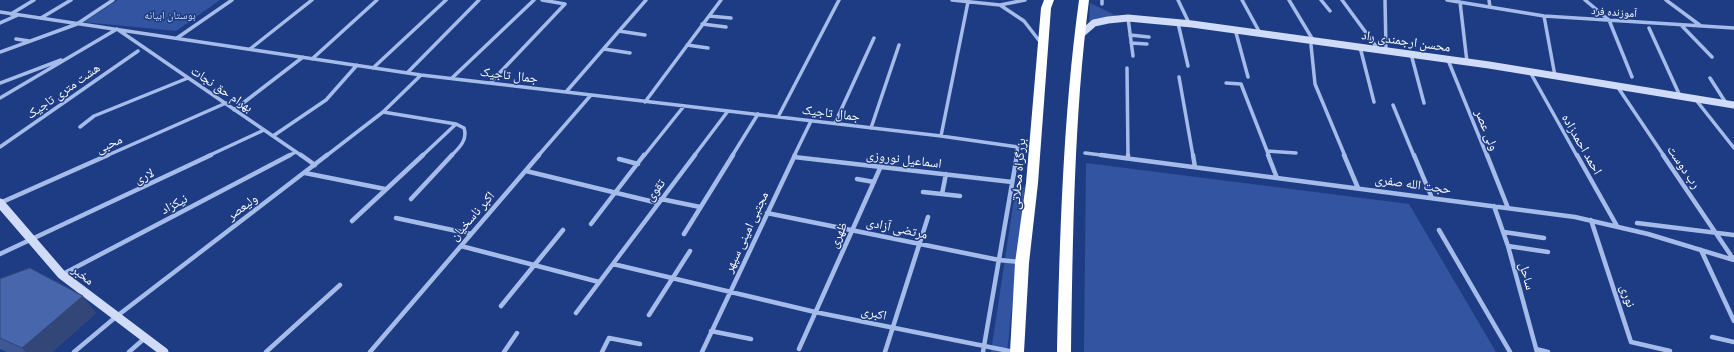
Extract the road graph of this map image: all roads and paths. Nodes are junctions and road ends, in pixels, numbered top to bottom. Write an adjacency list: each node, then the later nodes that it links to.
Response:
1 (34, 0): 36 (street)
2 (71, 0): 40 (street)
3 (114, 0): 46 (street)
4 (232, 0): 62 (street)
5 (312, 0): 74 (street)
6 (377, 0): 86 (street)
7 (446, 0): 91 (street)
8 (478, 0): 94 (street)
9 (534, 0): 101 (street)
10 (542, 0): 29 (street)
11 (646, 0): 56 (street)
12 (721, 0): 38 (street)
13 (839, 0): 124 (street)
14 (952, 0): 30 (street)
15 (1025, 0): 32 (street)
16 (1049, 0): 71 (highway, بزرگراه محلاتی)
17 (1084, 0): 60 (highway)
18 (1178, 0): 48 (street)
19 (1242, 0): 57 (street)
20 (1289, 0): 67 (street)
21 (1321, 0): 34 (street)
22 (1342, 0): 76 (street)
23 (1385, 0): 77 (street)
24 (1449, 0): 31 (street, آموزنده فرد)
25 (1489, 0): 33 (street)
26 (1585, 0): 43 (street)
27 (1666, 0): 51 (street)
28 (981, 1): 30 (street); 32 (street)
29 (564, 2): 104 (street)
30 (968, 2): 132 (street)
31 (1460, 2): 33 (street, آموزنده فرد); 88 (street)
32 (1000, 5): 71 (street)
33 (1490, 7): 39 (street, آموزنده فرد)
34 (1330, 11)
35 (0, 12): 36 (street, جمال تاجیک)
36 (11, 14): 37 (street, جمال تاجیک)
37 (18, 15): 40 (street, جمال تاجیک); 44 (street)
38 (709, 16): 41 (street); 47 (street)
39 (1544, 16): 43 (street, آموزنده فرد); 96 (street)
40 (41, 18): 46 (street, جمال تاجیک)
41 (731, 18)
42 (1128, 18): 45 (main road, محسن ارجمندی راد); 59 (street); 60 (main road, محسن ارجمندی راد)
43 (1609, 20): 49 (street, آموزنده فرد); 99 (street)
44 (0, 23)
45 (1178, 23): 48 (main road, محسن ارجمندی راد); 90 (street)
46 (78, 24): 55 (street, جمال تاجیک); 65 (street)
47 (702, 24): 50 (street); 69 (street)
48 (1189, 24): 54 (main road, محسن ارجمندی راد)
49 (1682, 26): 51 (street, آموزنده فرد); 85 (street)
50 (726, 27)
51 (1702, 27): 53 (street, آموزنده فرد)
52 (1649, 28): 109 (street)
53 (1734, 28)
54 (1235, 29): 57 (main road, محسن ارجمندی راد); 98 (street)
55 (117, 30): 62 (street, جمال تاجیک); 82 (street); 100 (street, بهرام حق نجات)
56 (619, 31): 58 (street); 75 (street)
57 (1260, 33): 67 (main road, محسن ارجمندی راد)
58 (645, 35)
59 (1130, 35): 61 (street); 66 (street)
60 (1079, 36): 231 (highway)
61 (1149, 37)
62 (177, 38): 74 (street, جمال تاجیک)
63 (874, 38): 127 (street)
64 (16, 39): 65 (street)
65 (29, 41): 79 (street)
66 (1131, 43): 68 (street); 83 (street)
67 (1312, 43): 72 (main road, محسن ارجمندی راد); 153 (street)
68 (1147, 44)
69 (687, 45): 73 (street); 112 (street)
70 (899, 45): 129 (street)
71 (1043, 45): 193 (highway, بزرگراه محلاتی)
72 (1360, 47): 76 (main road, محسن ارجمندی راد); 113 (street)
73 (708, 48)
74 (250, 49): 84 (street, جمال تاجیک)
75 (604, 49): 80 (street); 107 (street)
76 (1378, 49): 77 (main road, محسن ارجمندی راد)
77 (1386, 50): 81 (main road, محسن ارجمندی راد)
78 (138, 51): 133 (street, هشت متری تاجیک)
79 (0, 52)
80 (630, 53)
81 (1411, 54): 87 (main road, محسن ارجمندی راد); 114 (street)
82 (73, 55): 103 (street); 110 (street)
83 (1133, 56)
84 (303, 57): 86 (street, جمال تاجیک); 120 (street)
85 (1712, 57)
86 (312, 59): 89 (street, جمال تاجیک)
87 (1448, 59): 88 (main road, محسن ارجمندی راد); 165 (street, ولی عصر)
88 (1467, 62): 93 (main road, محسن ارجمندی راد)
89 (357, 65): 91 (street, جمال تاجیک); 131 (street)
90 (1188, 66)
91 (373, 68): 94 (street, جمال تاجیک)
92 (1126, 68): 140 (street)
93 (1529, 71): 96 (main road, محسن ارجمندی راد); 173 (street, احمد احمدزاده)
94 (407, 73): 95 (street, جمال تاجیک)
95 (421, 75): 101 (street, جمال تاجیک); 122 (street, ولیعصر)
96 (1555, 76): 106 (main road, محسن ارجمندی راد)
97 (1179, 77): 145 (street)
98 (1248, 77)
99 (1632, 77)
100 (188, 78): 116 (street, بهرام حق نجات); 128 (street)
101 (452, 78): 104 (street, جمال تاجیک)
102 (1710, 78): 115 (street)
103 (0, 83)
104 (490, 83): 107 (street, جمال تاجیک)
105 (1226, 83): 135 (street)
106 (1617, 86): 109 (main road, محسن ارجمندی راد); 178 (street, رب دوست)
107 (566, 92): 108 (street, جمال تاجیک)
108 (591, 95): 112 (street, جمال تاجیک); 146 (street, اکبر ناسخیان)
109 (1680, 96): 111 (main road, محسن ارجمندی راد)
110 (0, 98)
111 (1695, 99): 115 (main road, محسن ارجمندی راد); 134 (street)
112 (645, 102): 119 (street, جمال تاجیک)
113 (1374, 102)
114 (1424, 103)
115 (1726, 103): 118 (main road, محسن ارجمندی راد)
116 (226, 104): 120 (street, بهرام حق نجات); 162 (street, محبی)
117 (1393, 105): 160 (street)
118 (1734, 105)
119 (684, 106): 121 (street, جمال تاجیک); 142 (street)
120 (234, 110): 130 (street, بهرام حق نجات)
121 (728, 111): 123 (street, جمال تاجیک); 161 (street, تقوی)
122 (383, 112): 126 (street); 143 (street, ولیعصر)
123 (758, 114): 124 (street, جمال تاجیک); 164 (street)
124 (778, 117): 125 (street, جمال تاجیک)
125 (811, 121): 127 (street, جمال تاجیک); 139 (street, مجتبی امینی سپهر)
126 (456, 124): 154 (street); 159 (street)
127 (835, 124): 129 (street, جمال تاجیک)
128 (80, 127)
129 (871, 128): 132 (street, جمال تاجیک)
130 (264, 130): 131 (street, بهرام حق نجات); 183 (street, لاری)
131 (273, 136): 136 (street, بهرام حق نجات)
132 (941, 136): 152 (street, جمال تاجیک)
133 (0, 147)
134 (1734, 148)
135 (1267, 151): 138 (street); 149 (street)
136 (296, 152): 143 (street, بهرام حق نجات); 196 (street, نیکزاد)
137 (1085, 153): 140 (street, حجت الله صفری)
138 (1296, 153)
139 (794, 157): 144 (street, اسماعیل نوروزی); 166 (street, مجتبی امینی سپهر)
140 (1128, 158): 145 (street, حجت الله صفری)
141 (619, 159): 142 (street)
142 (638, 164): 156 (street)
143 (315, 165): 147 (street, ولیعصر)
144 (881, 166): 148 (street, اسماعیل نوروزی); 151 (street, ظهری)
145 (1195, 167): 149 (street, حجت الله صفری)
146 (526, 171): 156 (street); 179 (street, اکبر ناسخیان)
147 (305, 173): 154 (street); 205 (street, ولیعصر)
148 (946, 174): 152 (street, اسماعیل نوروزی); 157 (street)
149 (1277, 178): 153 (street, حجت الله صفری)
150 (857, 179): 151 (street)
151 (874, 182): 175 (street, ظهری)
152 (1012, 182): 191 (street)
153 (1358, 188): 160 (street, حجت الله صفری)
154 (385, 189): 170 (street)
155 (923, 192): 157 (street)
156 (613, 194): 161 (street); 172 (street)
157 (942, 194): 158 (street)
158 (960, 196)
159 (411, 198)
160 (1432, 198): 163 (street, حجت الله صفری)
161 (660, 201): 164 (street); 194 (street, تقوی)
162 (0, 203): 183 (main road, مخبر)
163 (1494, 206): 165 (street, حجت الله صفری); 177 (street, ساحل)
164 (700, 207): 180 (street)
165 (1508, 208): 169 (street, حجت الله صفری)
166 (767, 213): 175 (street, مرتضی آزادی); 200 (street, مجتبی امینی سپهر)
167 (928, 217): 184 (street)
168 (396, 218): 179 (street)
169 (1591, 220): 173 (street, حجت الله صفری); 218 (street, نوری)
170 (352, 221)
171 (1637, 223): 178 (street)
172 (592, 224)
173 (1617, 226): 187 (street, حجت الله صفری)
174 (563, 230): 195 (street)
175 (852, 230): 184 (street, مرتضی آزادی); 202 (street, ظهری)
176 (1439, 230): 232 (street)
177 (1504, 232): 182 (street); 186 (street, ساحل)
178 (1717, 233): 181 (street); 192 (street, رب دوست)
179 (471, 234): 185 (street, اکبر ناسخیان)
180 (684, 234)
181 (1734, 235)
182 (1544, 238)
183 (31, 240): 190 (street, لاری); 196 (main road, مخبر)
184 (920, 244): 191 (street, مرتضی آزادی); 207 (street)
185 (461, 246): 195 (street); 223 (street, اکبر ناسخیان)
186 (1508, 246): 189 (street); 217 (street, ساحل)
187 (1701, 250): 192 (street, حجت الله صفری); 206 (street)
188 (690, 251): 197 (street)
189 (1548, 252)
190 (0, 254)
191 (999, 260): 193 (street, مرتضی آزادی); 215 (street)
192 (1734, 260)
193 (1022, 263): 230 (highway, بزرگراه محلاتی)
194 (613, 264): 197 (street, اکبری); 198 (street, تقوی)
195 (534, 265): 198 (street); 201 (street)
196 (62, 275): 205 (main road, مخبر)
197 (673, 279): 200 (street, اکبری); 204 (street)
198 (599, 282): 203 (street, تقوی)
199 (340, 285): 222 (street)
200 (730, 293): 202 (street, اکبری); 208 (street, مجتبی امینی سپهر)
201 (501, 306)
202 (815, 312): 207 (street, اکبری); 216 (street, ظهری)
203 (576, 313)
204 (649, 315)
205 (117, 316): 211 (main road, مخبر); 219 (street, ولیعصر)
206 (1734, 321)
207 (892, 328): 215 (street, اکبری); 227 (street)
208 (712, 331): 212 (street); 226 (street, مجتبی امینی سپهر)
209 (517, 333): 224 (street)
210 (1712, 337): 213 (street)
211 (145, 338): 220 (street); 221 (main road, مخبر)
212 (751, 339)
213 (1734, 342)
214 (640, 344): 225 (street)
215 (984, 346): 228 (street); 229 (street, اکبری)
216 (799, 349)
217 (1536, 350): 233 (street)
218 (1670, 351)
219 (74, 352)
220 (129, 352)
221 (164, 352)
222 (266, 352)
223 (370, 352)
224 (504, 352)
225 (602, 352)
226 (702, 352)
227 (885, 352)
228 (983, 352)
229 (1014, 352)
230 (1017, 352)
231 (1064, 352)
232 (1510, 352)
233 (1548, 352)

